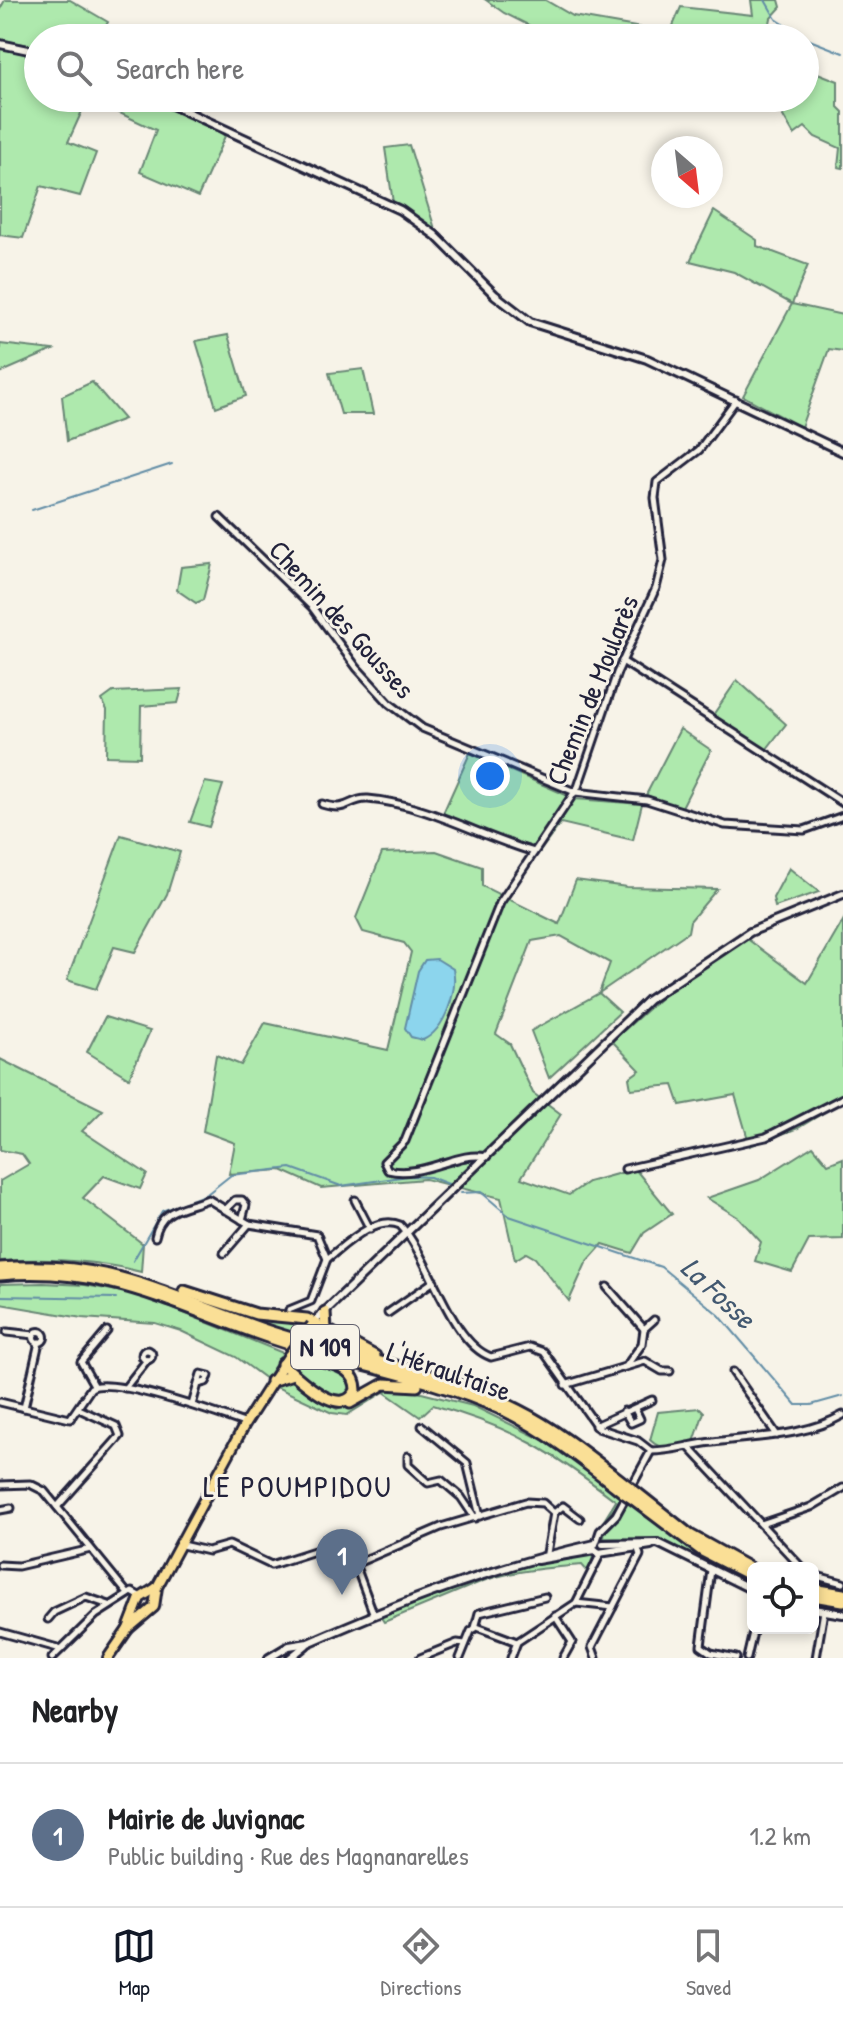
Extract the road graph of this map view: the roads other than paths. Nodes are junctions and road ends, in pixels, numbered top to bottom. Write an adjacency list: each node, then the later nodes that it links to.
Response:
1 (0, 44): 2 (street)
2 (24, 49)
3 (187, 112): 4 (street)
4 (737, 399): 5 (street); 7 (street, Chemin de Moularès)
5 (843, 452)
6 (219, 517): 8 (street, Chemin des Gousses)
7 (622, 661): 8 (street, Chemin de Moularès); 9 (street)
8 (575, 792): 11 (street, Chemin des Gousses); 12 (street, Chemin de Moularès)
9 (843, 803)
10 (322, 804): 12 (street)
11 (843, 816)
12 (534, 852): 15 (street, Chemin de Moularès)
13 (843, 894): 15 (street)
14 (843, 1098): 16 (street)
15 (486, 1158): 21 (street)
16 (625, 1169)
17 (355, 1200): 20 (street)
18 (225, 1210): 19 (street); 19 (street); 22 (street)
19 (246, 1222): 23 (street); 24 (street)
20 (370, 1229): 21 (street); 24 (street)
21 (406, 1233): 27 (street); 30 (street)
22 (155, 1237)
23 (224, 1253)
24 (327, 1259): 29 (street)
25 (0, 1267): 33 (highway); 46 (highway, L'Héraultaise / N 109)
26 (0, 1275): 43 (highway); 62 (highway, L'Héraultaise / N 109)
27 (434, 1281): 31 (street); 47 (street)
28 (607, 1287): 34 (street)
29 (289, 1310)
30 (325, 1312): 33 (street); 35 (highway)
31 (388, 1313)
32 (654, 1320): 34 (street)
33 (313, 1324): 35 (highway); 39 (main road, bridge)
34 (644, 1329): 40 (street)
35 (326, 1330): 46 (highway)
36 (107, 1331): 48 (street)
37 (7, 1332): 53 (street)
38 (147, 1360): 49 (street)
39 (285, 1361): 43 (highway); 44 (main road)
40 (626, 1366): 41 (street); 47 (street)
41 (670, 1371)
42 (733, 1372): 61 (street)
43 (294, 1375): 44 (highway); 62 (highway)
44 (271, 1381): 58 (main road)
45 (198, 1384): 52 (street)
46 (456, 1385): 68 (highway, L'Héraultaise / N 109)
47 (565, 1385): 60 (street)
48 (94, 1386): 49 (street); 54 (street)
49 (125, 1388): 52 (street)
50 (652, 1400): 55 (street)
51 (0, 1402): 53 (street)
52 (192, 1405): 58 (street)
53 (24, 1408): 54 (street)
54 (79, 1409): 69 (street)
55 (635, 1409): 56 (street); 56 (street)
56 (624, 1411): 60 (street)
57 (843, 1415): 61 (street)
58 (245, 1424): 76 (main road)
59 (422, 1426): 73 (street)
60 (595, 1426): 64 (street)
61 (777, 1435): 63 (street)
62 (556, 1440): 68 (highway, L'Héraultaise / N 109)
63 (688, 1446): 64 (street); 75 (street)
64 (651, 1451): 80 (street)
65 (408, 1456): 73 (street)
66 (0, 1485): 69 (street)
67 (843, 1488): 75 (street)
68 (630, 1493): 85 (highway, L'Héraultaise / N 109); 88 (highway, L'Héraultaise / N 109)
69 (57, 1507): 79 (street)
70 (11, 1508): 71 (street)
71 (0, 1510)
72 (554, 1513): 73 (street); 74 (street); 81 (street)
73 (478, 1517): 83 (street)
74 (580, 1519)
75 (761, 1524): 82 (street)
76 (182, 1545): 83 (street); 97 (main road)
77 (636, 1546): 78 (street); 80 (street); 101 (street)
78 (666, 1548): 80 (street); 87 (street)
79 (91, 1549): 84 (street); 93 (street)
80 (599, 1549): 81 (street); 86 (street); 99 (street)
81 (547, 1553): 86 (street)
82 (796, 1562)
83 (355, 1564): 105 (street)
84 (0, 1565)
85 (747, 1567)
86 (495, 1569): 105 (street)
87 (711, 1570): 91 (street); 126 (street)
88 (747, 1574)
89 (819, 1577): 90 (street)
90 (843, 1583)
91 (747, 1587)
92 (819, 1590): 94 (highway)
93 (128, 1594): 97 (street); 100 (street)
94 (843, 1594)
95 (545, 1597): 108 (street)
96 (819, 1597): 98 (highway)
97 (145, 1599): 109 (main road); 109 (main road)
98 (843, 1601)
99 (576, 1603): 101 (street); 106 (street)
100 (109, 1605): 107 (street); 115 (street)
101 (613, 1607): 125 (street)
102 (819, 1610): 103 (street)
103 (824, 1611): 104 (street); 128 (street)
104 (843, 1614)
105 (374, 1615): 114 (street)
106 (555, 1616): 112 (street); 124 (street)
107 (48, 1619)
108 (475, 1628): 112 (street); 113 (street)
109 (128, 1629): 118 (main road)
110 (0, 1632): 115 (street)
111 (753, 1634): 127 (street)
112 (517, 1642): 123 (street)
113 (465, 1644): 121 (street); 122 (street)
114 (299, 1648): 116 (street); 120 (street)
115 (61, 1649): 117 (street)
116 (281, 1656): 119 (street)
117 (52, 1658)
118 (108, 1658)
119 (269, 1658)
120 (290, 1658)
121 (420, 1658)
122 (460, 1658)
123 (511, 1658)
124 (563, 1658)
125 (596, 1658)
126 (736, 1658)
127 (747, 1658)
128 (816, 1658)

